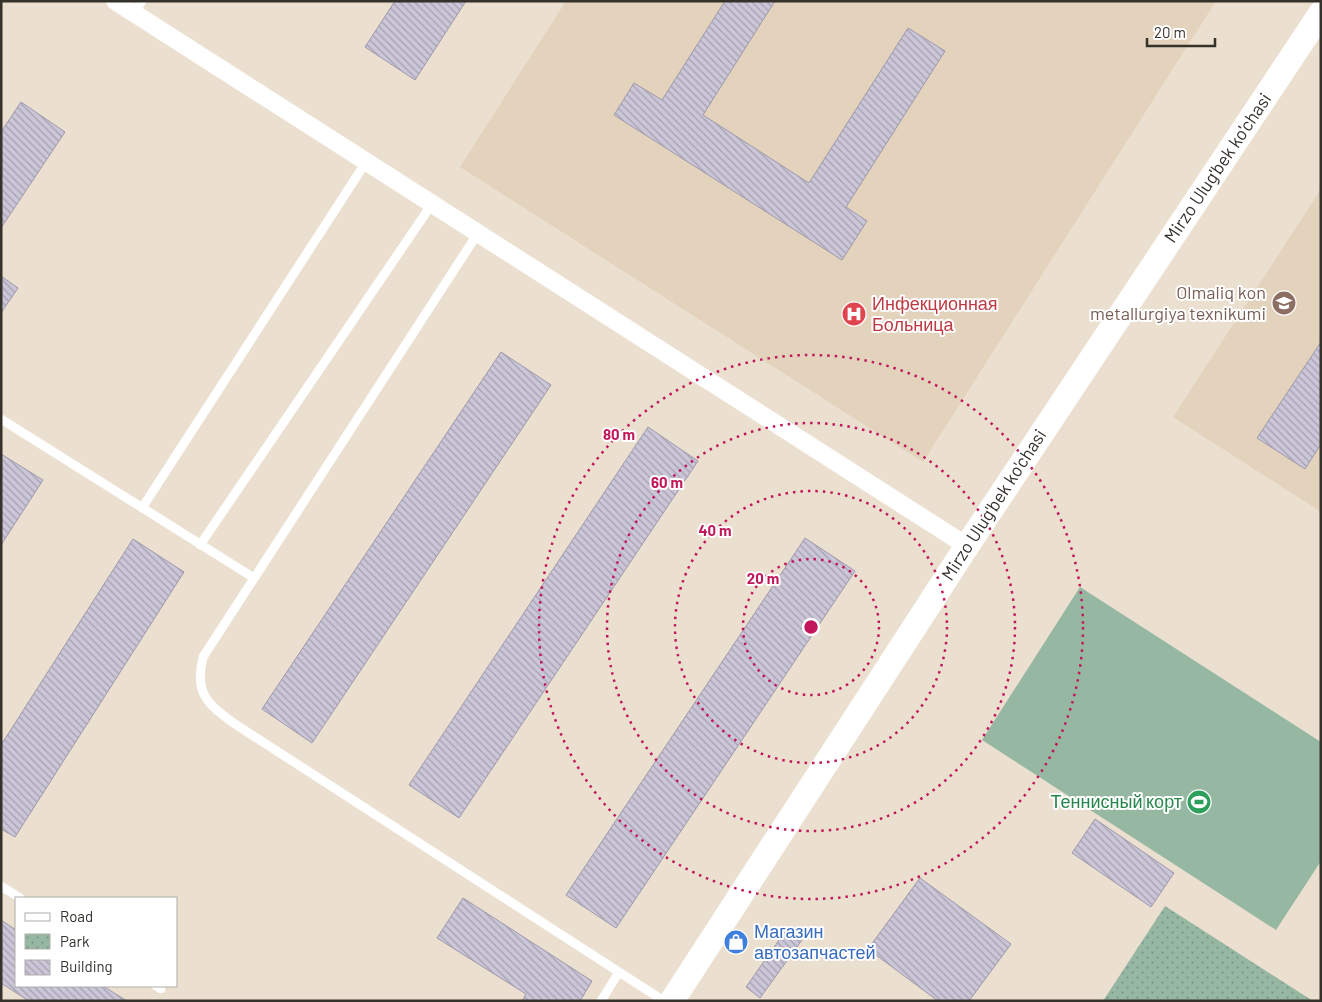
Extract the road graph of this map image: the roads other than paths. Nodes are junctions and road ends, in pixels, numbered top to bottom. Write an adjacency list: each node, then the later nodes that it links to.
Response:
1 (115, 1): 2 (street)
2 (138, 7): 4 (street)
3 (1321, 13): 10 (main road, Mirzo Ulug'bek ko'chasi)
4 (366, 162): 5 (street); 8 (lane)
5 (432, 204): 6 (street); 9 (lane)
6 (478, 233): 10 (street); 11 (lane)
7 (1, 419): 8 (lane)
8 (142, 508): 9 (lane)
9 (200, 545): 11 (lane)
10 (967, 546): 17 (main road, Mirzo Ulug'bek ko'chasi)
11 (254, 578): 14 (lane)
12 (1, 886): 13 (lane)
13 (18, 897)
14 (619, 972): 15 (lane); 16 (lane)
15 (601, 1001)
16 (664, 1001)
17 (672, 1001)

